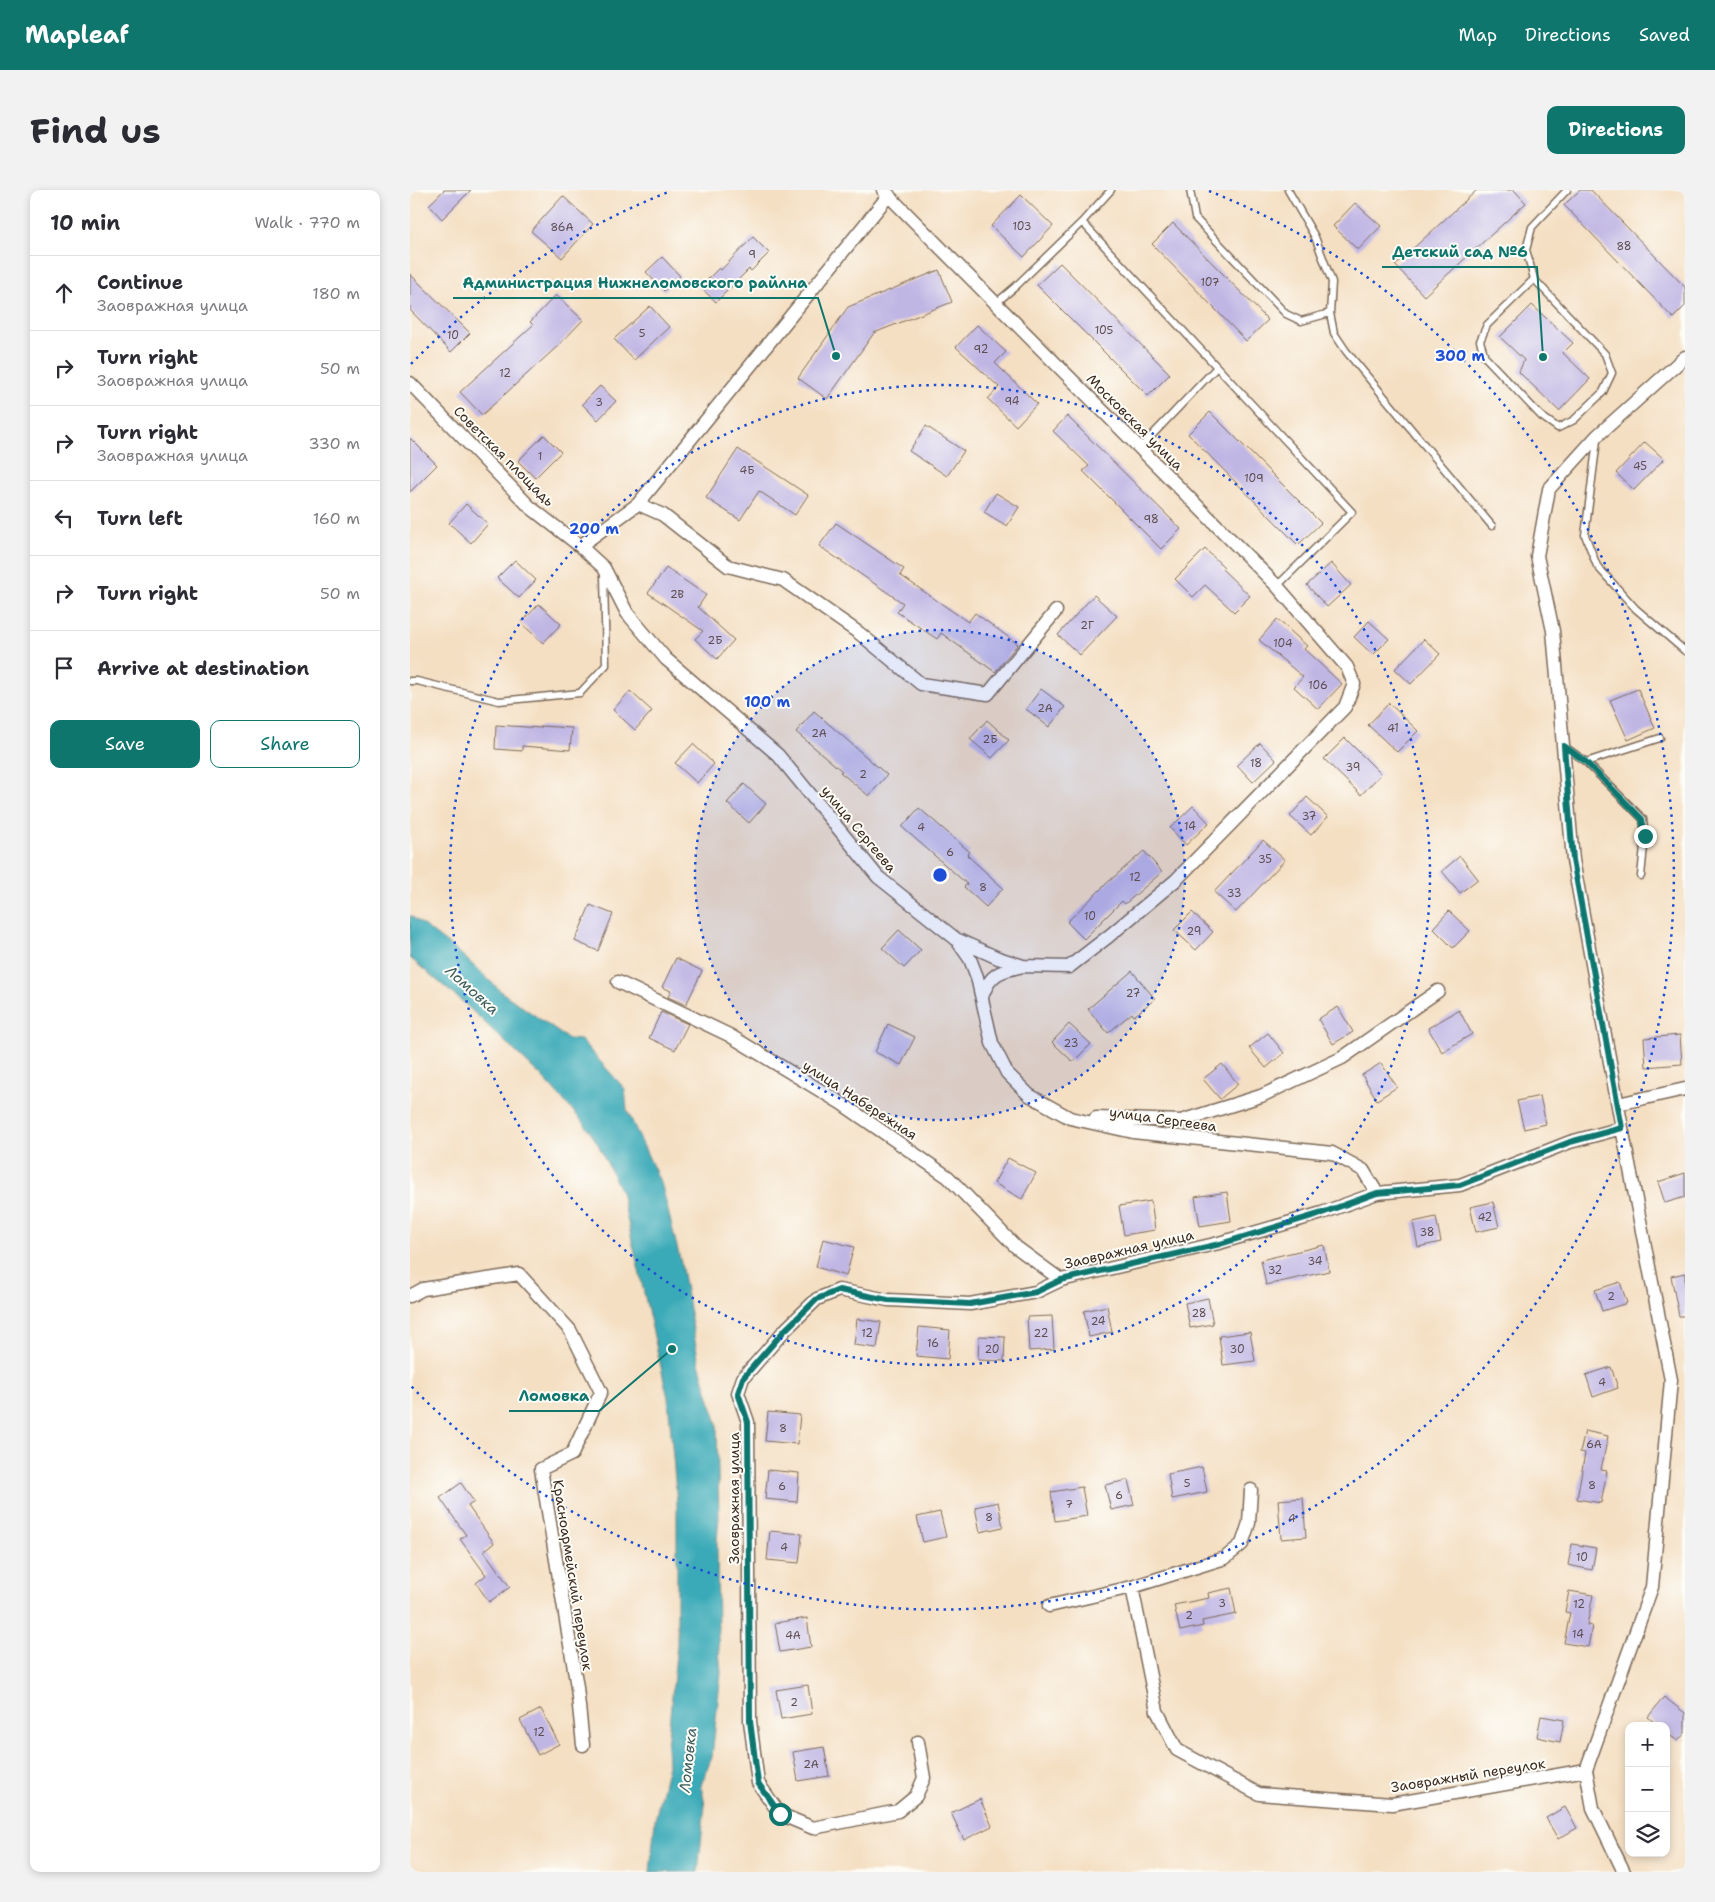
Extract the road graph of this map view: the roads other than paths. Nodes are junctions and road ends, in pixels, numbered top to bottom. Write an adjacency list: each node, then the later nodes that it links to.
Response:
1 (1111, 190): 8 (lane)
2 (1190, 190): 11 (lane)
3 (1288, 190): 11 (lane)
4 (1556, 190): 7 (lane)
5 (1567, 190): 7 (lane)
6 (886, 193): 10 (street, Московская улица); 17 (street)
7 (1561, 196): 9 (lane)
8 (1082, 222): 10 (lane); 13 (lane)
9 (1534, 279): 9 (lane)
10 (996, 303): 16 (street, Московская улица)
11 (1330, 313): 18 (lane)
12 (1685, 357): 15 (street)
13 (1218, 367): 16 (lane); 21 (lane)
14 (410, 383): 19 (street, Советская площадь)
15 (1597, 436): 23 (lane); 26 (street)
16 (1139, 449): 21 (street, Московская улица)
17 (638, 504): 19 (street); 22 (street)
18 (1492, 526)
19 (580, 546): 20 (street, улица Сергеева)
20 (604, 568): 24 (lane); 29 (street, улица Сергеева)
21 (1277, 586): 30 (street, Московская улица)
22 (1056, 612)
23 (1685, 651)
24 (410, 681)
25 (1660, 738): 27 (lane)
26 (1564, 746): 27 (lane); 35 (street)
27 (1586, 762): 28 (lane)
28 (1642, 876)
29 (956, 939): 30 (street); 33 (street, улица Сергеева)
30 (1023, 966): 33 (street)
31 (618, 982): 39 (street, улица Набережная)
32 (1438, 991): 36 (street)
33 (982, 997): 36 (street, улица Сергеева)
34 (1685, 1089): 35 (street)
35 (1618, 1104): 37 (street)
36 (1070, 1118): 38 (street, улица Сергеева)
37 (1622, 1128): 38 (street, Заовражная улица); 46 (street)
38 (1377, 1193): 39 (street, Заовражная улица)
39 (1061, 1280): 44 (street, Заовражная улица)
40 (410, 1296): 45 (street, Красноармейский переулок)
41 (1251, 1490): 42 (street)
42 (1132, 1587): 43 (street); 46 (street, Заовражный переулок)
43 (1049, 1606)
44 (918, 1742)
45 (583, 1745)
46 (1586, 1770): 47 (street)
47 (1624, 1872)

